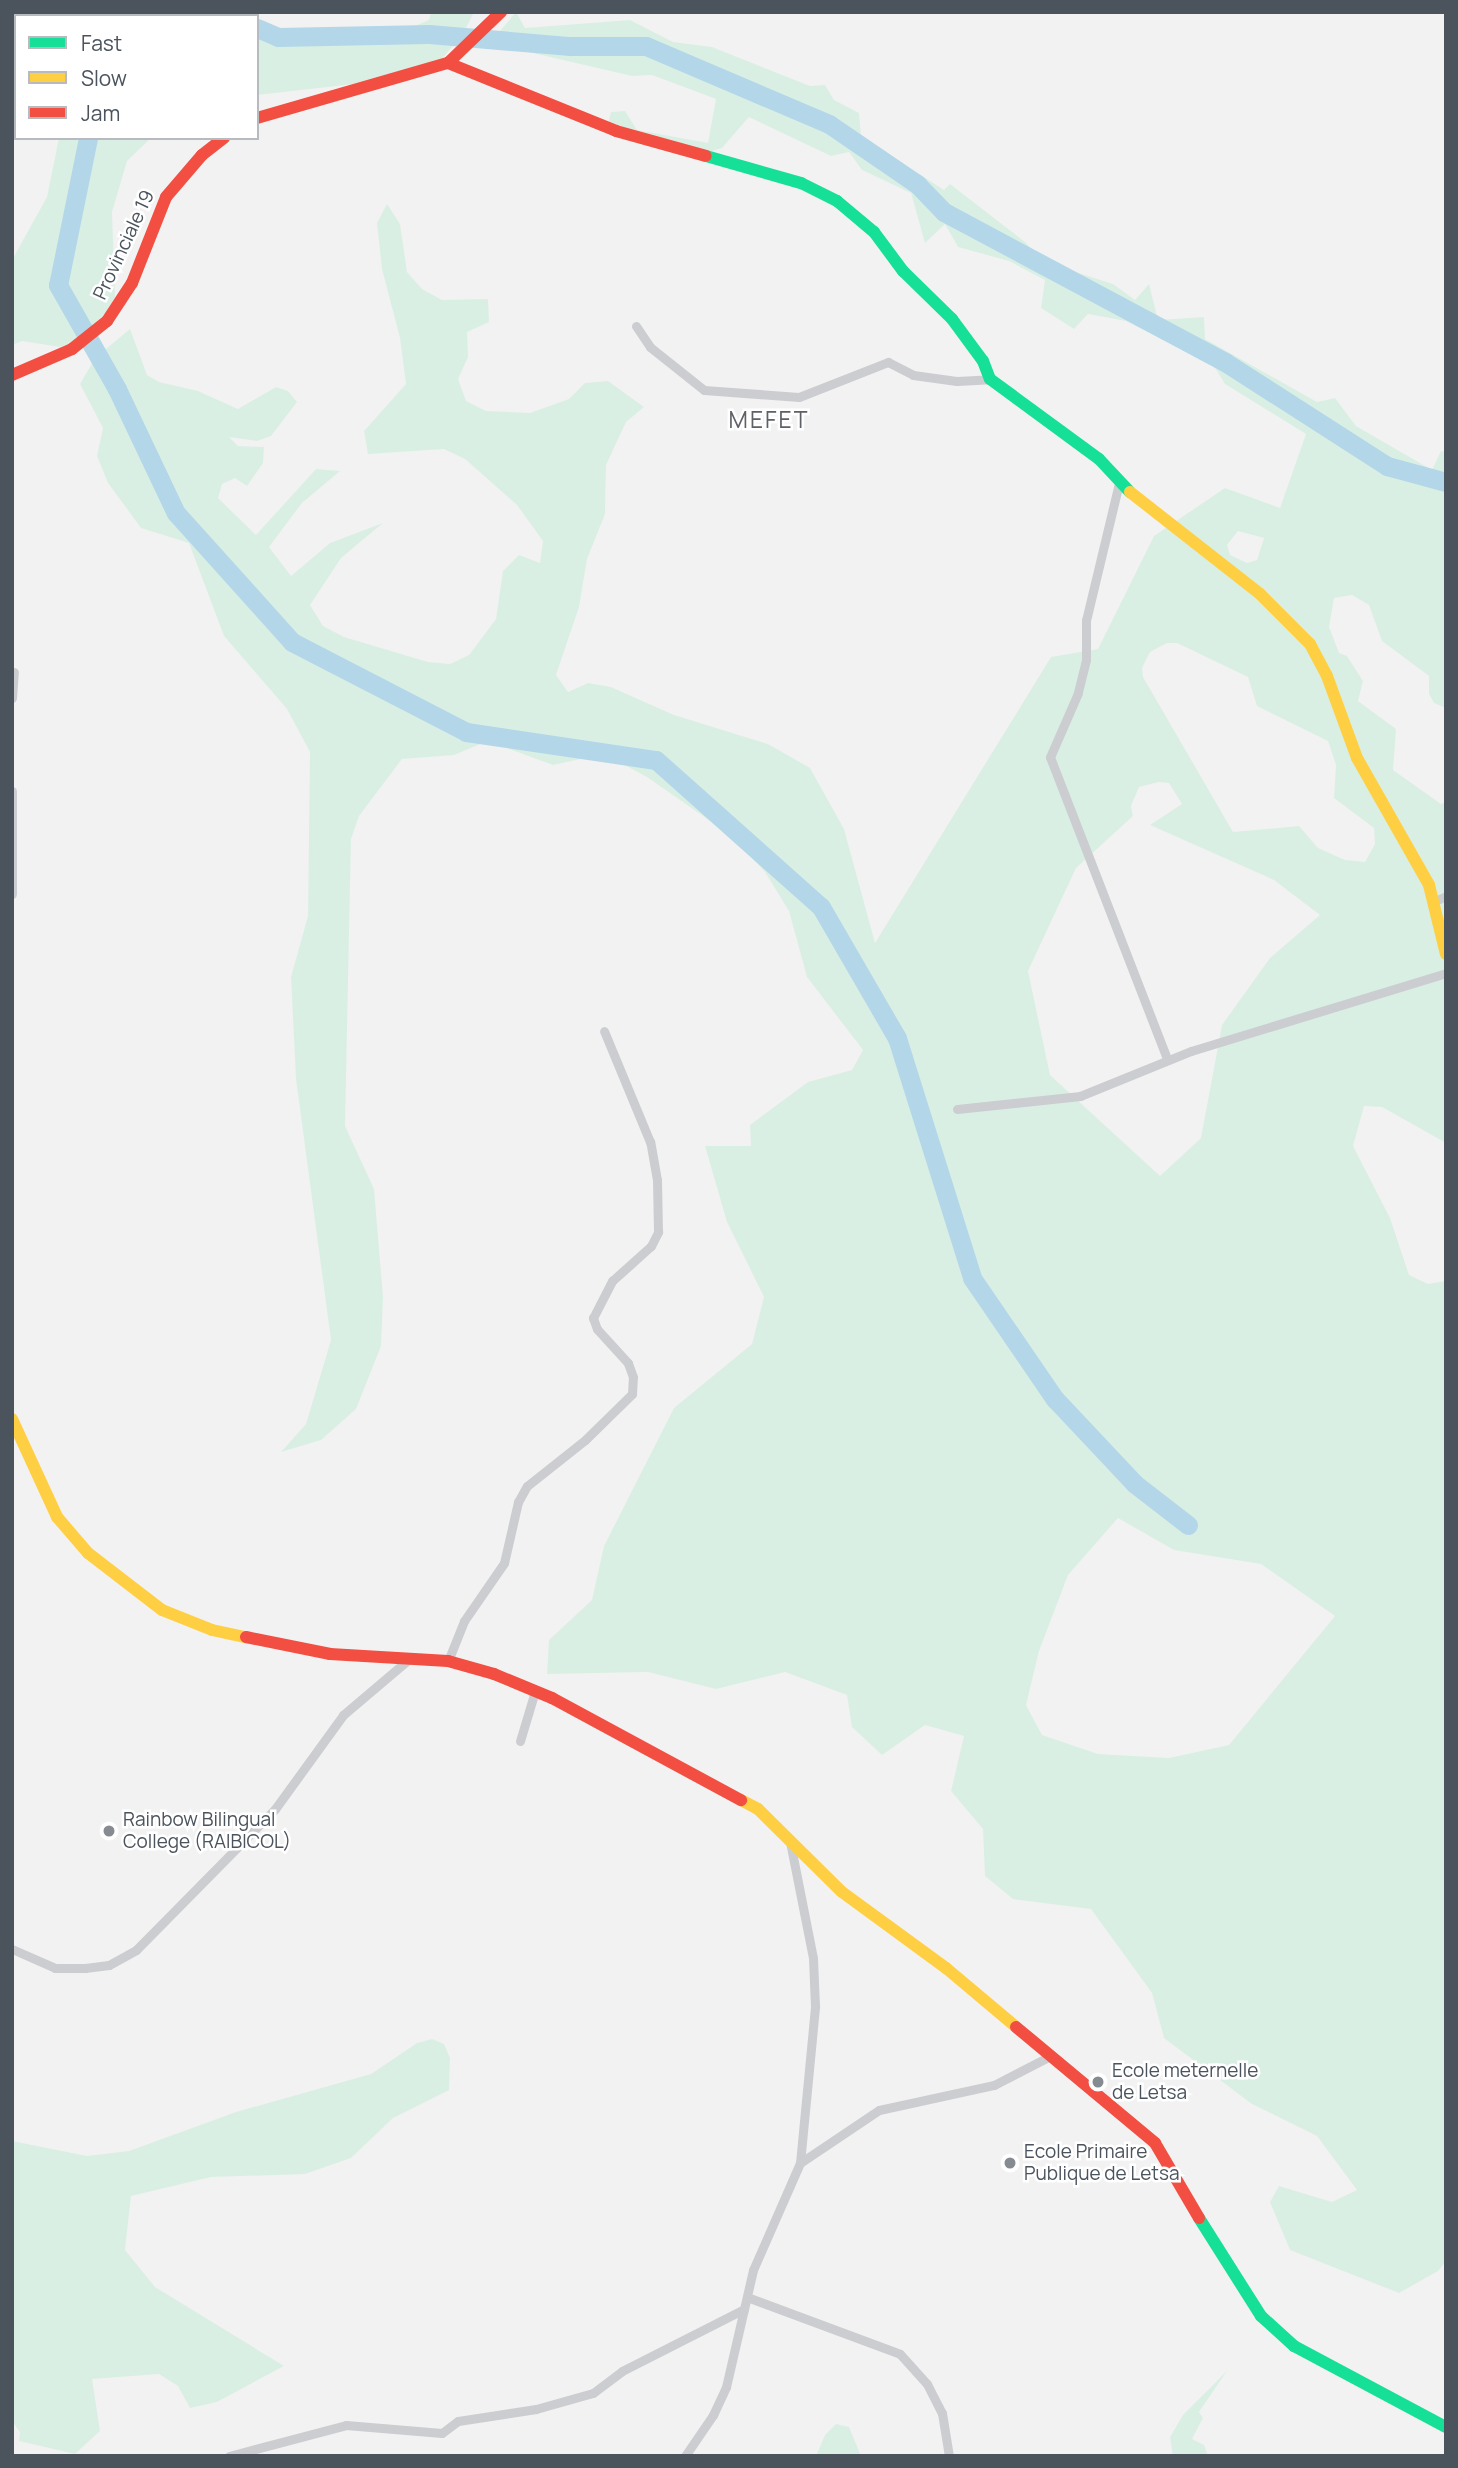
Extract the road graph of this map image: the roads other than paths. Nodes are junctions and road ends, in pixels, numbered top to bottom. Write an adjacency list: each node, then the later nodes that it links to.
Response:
1 (501, 12): 2 (street)
2 (448, 63): 3 (street); 7 (street)
3 (259, 117)
4 (221, 140): 6 (street, Provinciale 19)
5 (636, 326): 7 (street)
6 (12, 375)
7 (990, 379): 8 (street)
8 (1119, 483): 13 (street); 17 (street)
9 (14, 672): 10 (street)
10 (12, 698)
11 (12, 791): 12 (street)
12 (12, 894)
13 (1440, 899): 14 (street)
14 (1446, 954)
15 (1446, 974): 17 (street)
16 (604, 1031): 21 (street)
17 (1167, 1059): 18 (street)
18 (957, 1109)
19 (12, 1419): 20 (street)
20 (409, 1659): 21 (street); 25 (street)
21 (448, 1661): 22 (street)
22 (535, 1691): 23 (street); 24 (street)
23 (520, 1741)
24 (789, 1836): 26 (street); 27 (street)
25 (12, 1949)
26 (1052, 2055): 27 (street); 30 (street)
27 (800, 2163): 28 (street)
28 (747, 2297): 29 (street); 33 (street)
29 (744, 2309): 31 (street); 32 (street)
30 (1446, 2427)
31 (229, 2456)
32 (685, 2456)
33 (949, 2456)

